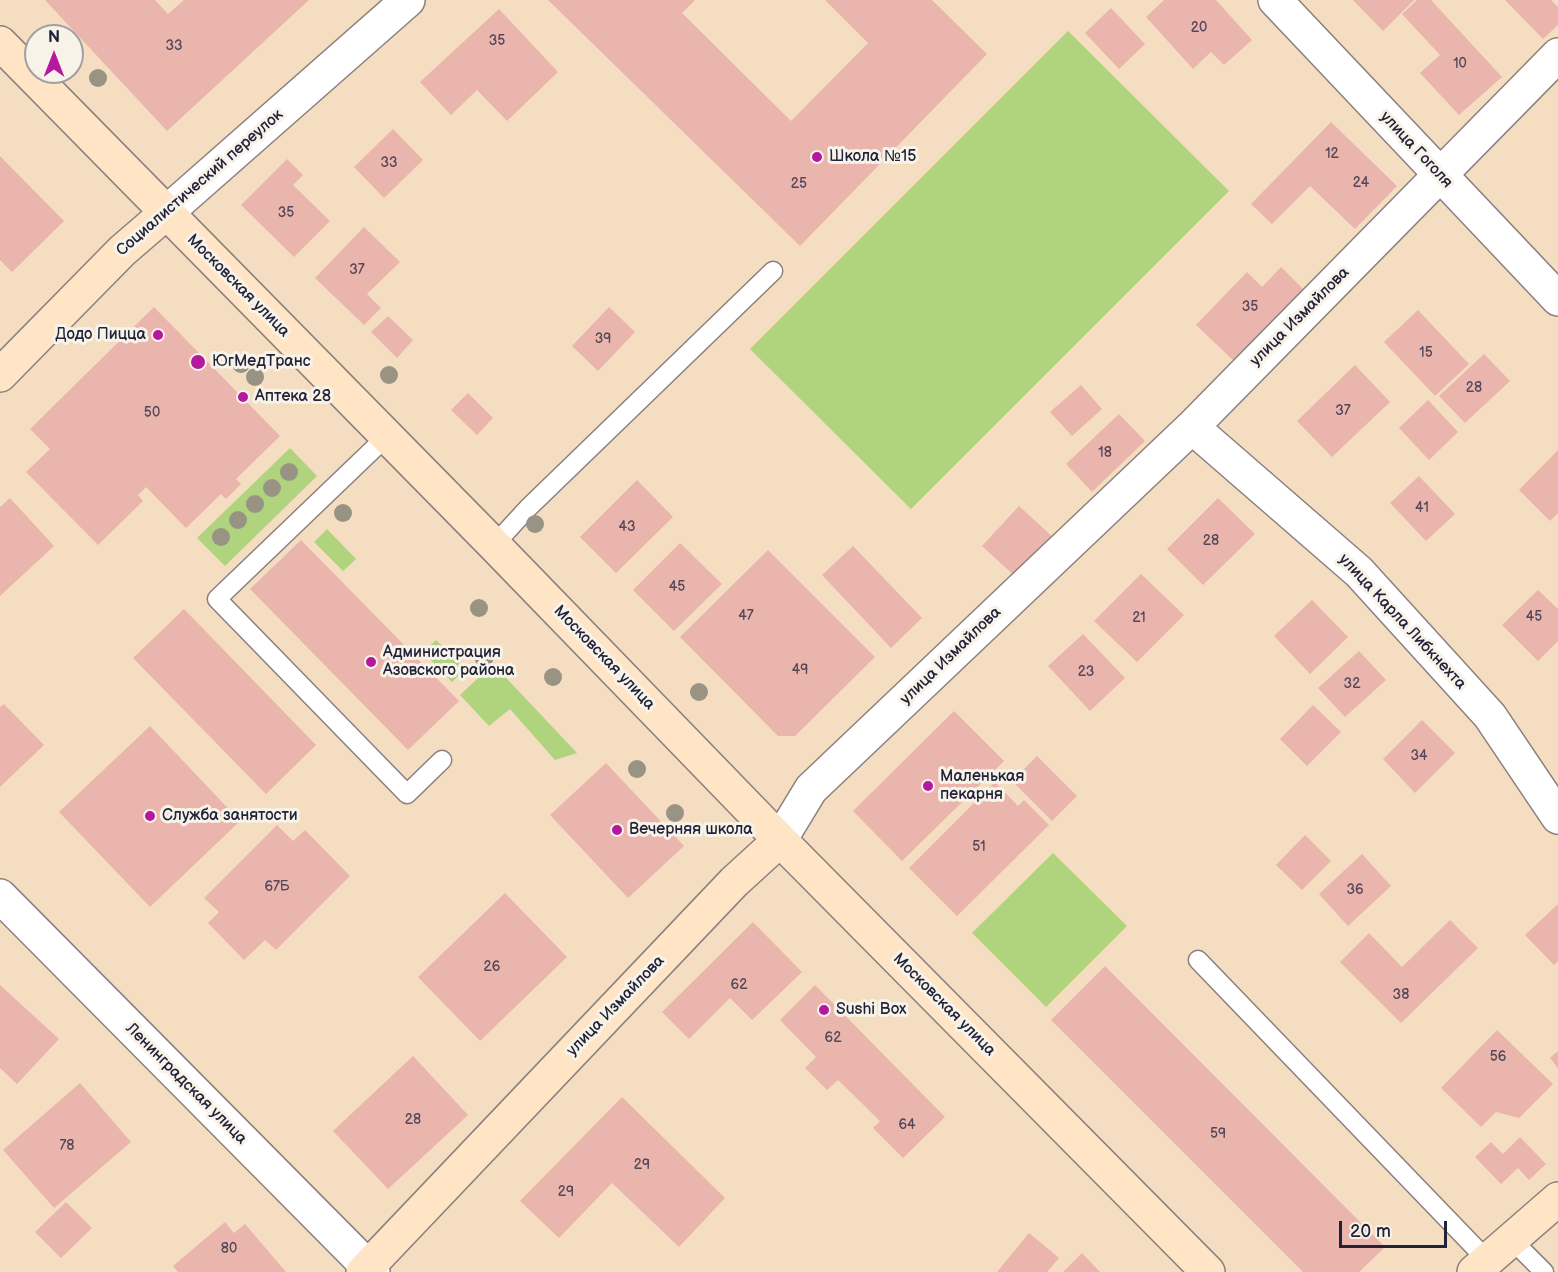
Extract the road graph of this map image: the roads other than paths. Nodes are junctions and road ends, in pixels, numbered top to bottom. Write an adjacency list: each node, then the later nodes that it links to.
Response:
1 (408, 0): 6 (street, Социалистический переулок)
2 (1275, 0): 5 (street, улица Гоголя)
3 (0, 43): 6 (main road, Московская улица)
4 (1558, 55): 5 (street, улица Измайлова)
5 (1440, 175): 8 (street, улица Гоголя); 10 (street, улица Измайлова)
6 (166, 213): 9 (main road, Социалистический переулок); 11 (main road, Московская улица)
7 (773, 271): 12 (lane)
8 (1558, 299)
9 (0, 375)
10 (1192, 427): 14 (street, улица Карла Либкнехта); 15 (street, улица Измайлова)
11 (387, 436): 12 (main road, Московская улица); 13 (lane)
12 (494, 545): 15 (main road, Московская улица)
13 (442, 760)
14 (1558, 817)
15 (780, 840): 21 (main road, улица Измайлова); 22 (main road, Московская улица)
16 (0, 896): 21 (street, Ленинградская улица)
17 (1198, 960): 20 (lane)
18 (1558, 1199): 19 (main road)
19 (1512, 1240): 20 (main road); 23 (lane)
20 (1481, 1266)
21 (368, 1270)
22 (1208, 1272)
23 (1544, 1272)

